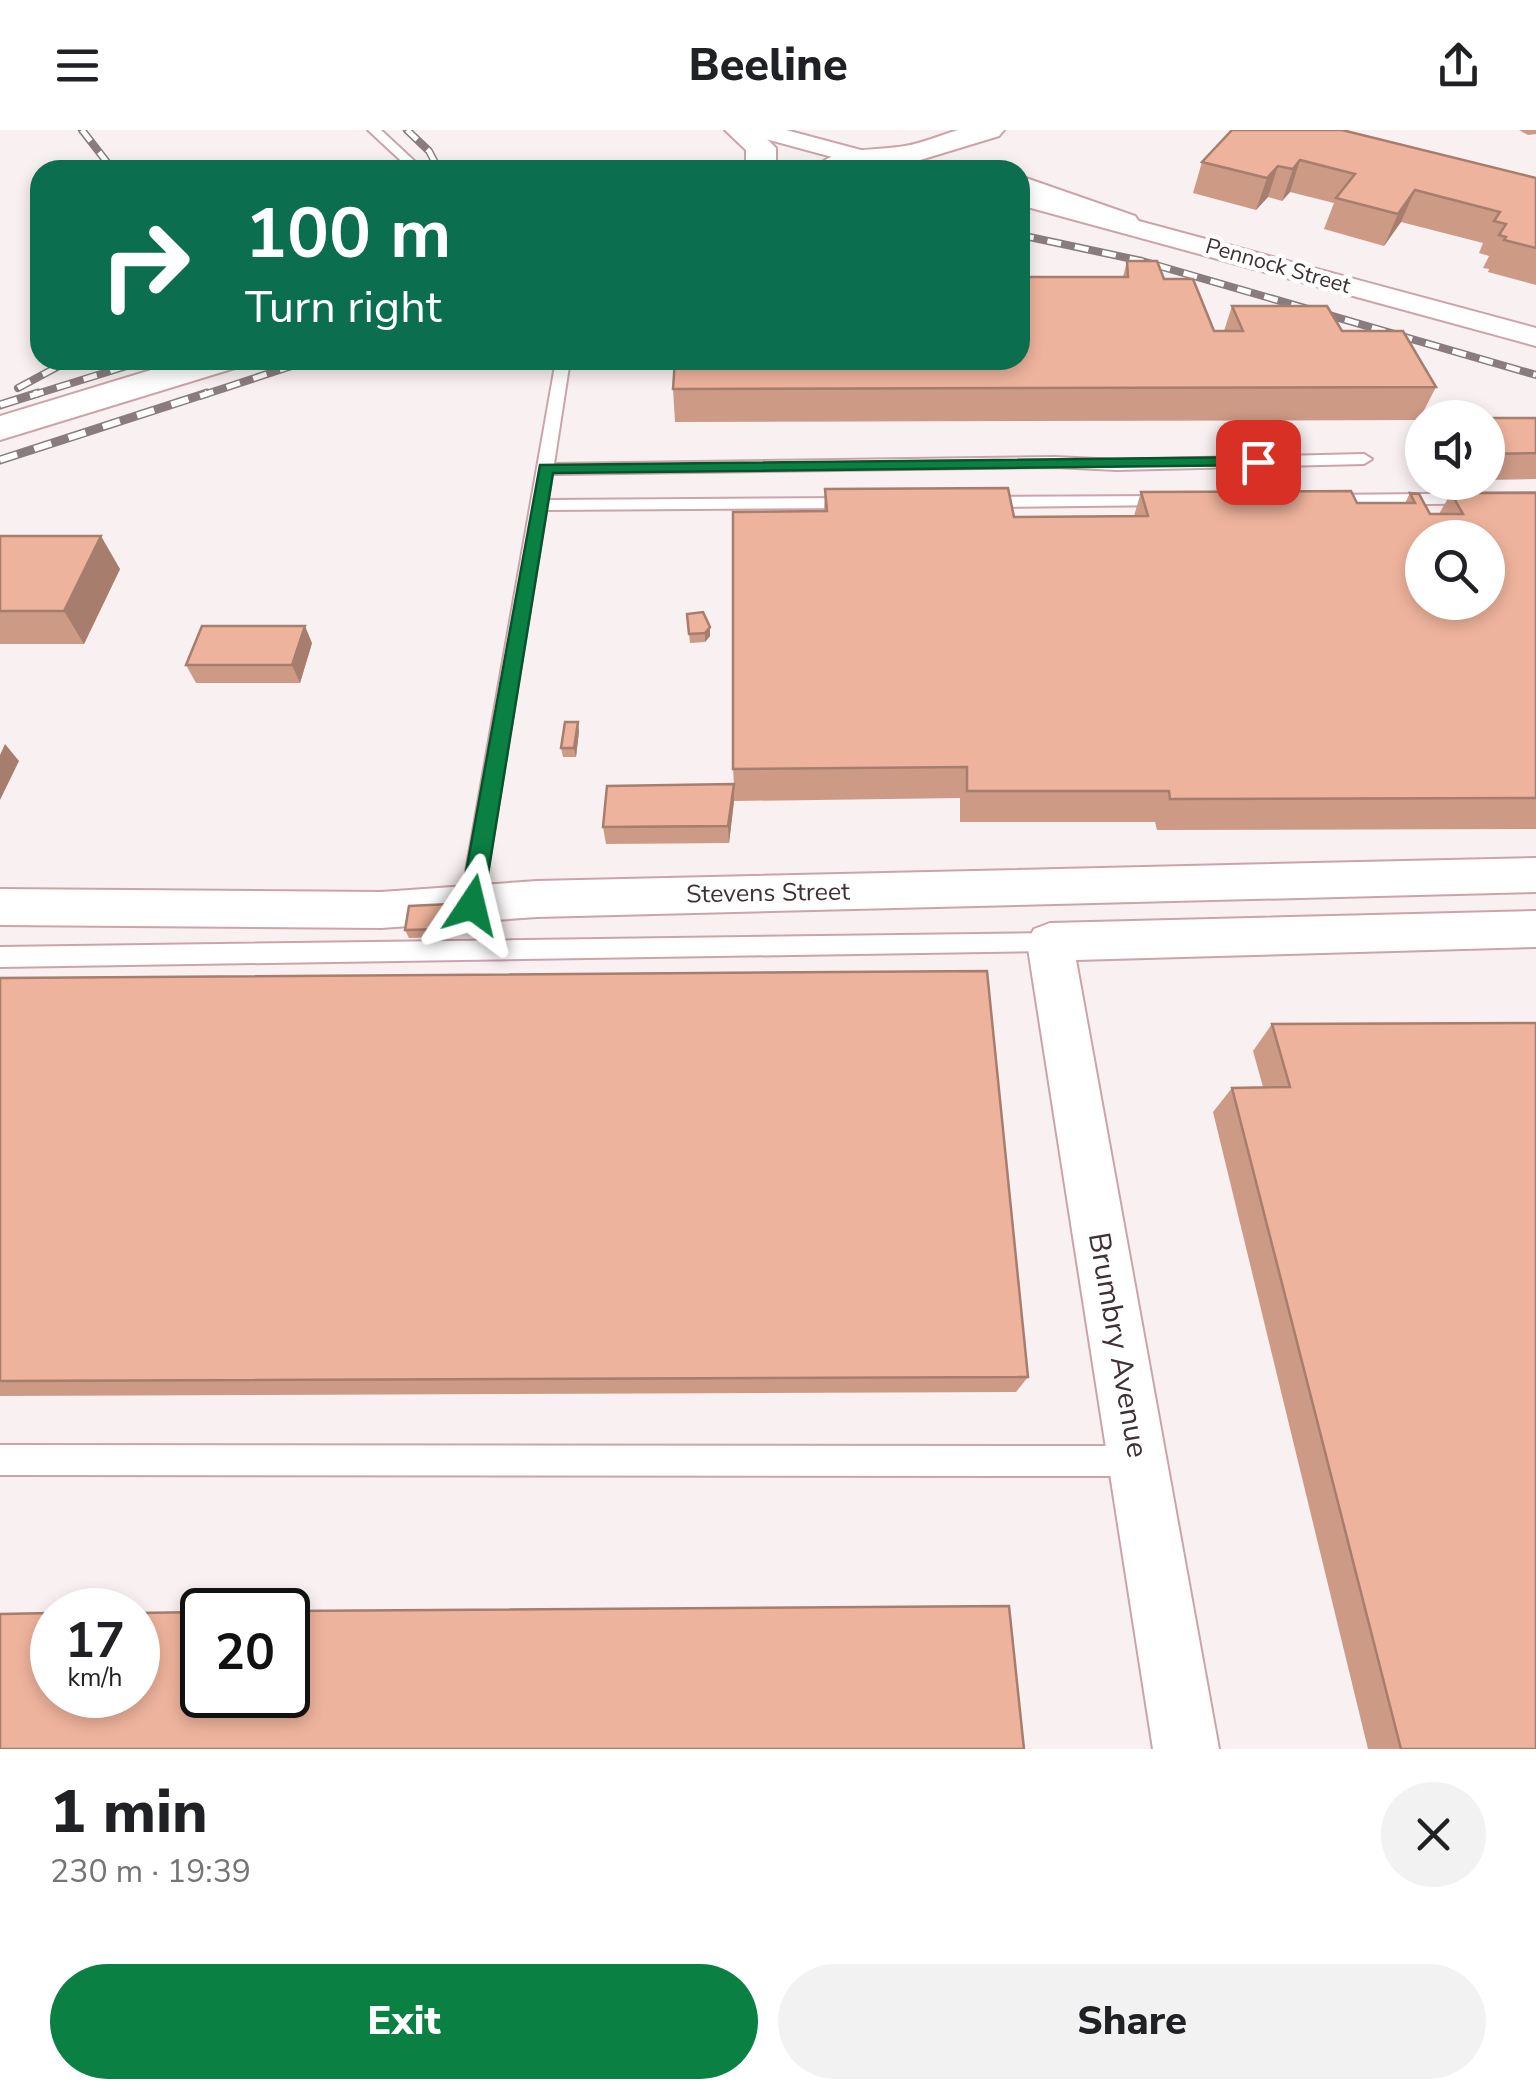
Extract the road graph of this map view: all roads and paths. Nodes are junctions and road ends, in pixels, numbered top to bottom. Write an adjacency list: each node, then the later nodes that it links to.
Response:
1 (374, 130): 8 (lane)
2 (740, 130): 9 (street)
3 (759, 130): 7 (street)
4 (910, 130): 7 (street)
5 (989, 130): 7 (street)
6 (1006, 130): 12 (street)
7 (863, 159): 10 (street); 11 (street)
8 (407, 160)
9 (761, 160)
10 (860, 160)
11 (867, 160)
12 (982, 160)
13 (1030, 189): 16 (street)
14 (1030, 200): 16 (street, Pennock Street)
15 (1030, 209): 16 (street)
16 (1124, 223): 17 (street, Pennock Street)
17 (1536, 337)
18 (189, 370): 20 (street)
19 (561, 370): 22 (lane)
20 (0, 428)
21 (1364, 459): 22 (lane)
22 (546, 468): 28 (lane)
23 (1536, 498): 24 (lane)
24 (1297, 500)
25 (1177, 501): 26 (lane)
26 (958, 502)
27 (878, 503): 28 (lane)
28 (540, 506): 30 (lane)
29 (1536, 875): 30 (street, Stevens Street)
30 (472, 905): 31 (street, Stevens Street)
31 (0, 907)
32 (1536, 929): 33 (street)
33 (1050, 942): 34 (lane); 36 (street, Brumbry Avenue)
34 (0, 958)
35 (0, 1460): 36 (lane)
36 (1138, 1460): 37 (street, Brumbry Avenue)
37 (1186, 1749)

